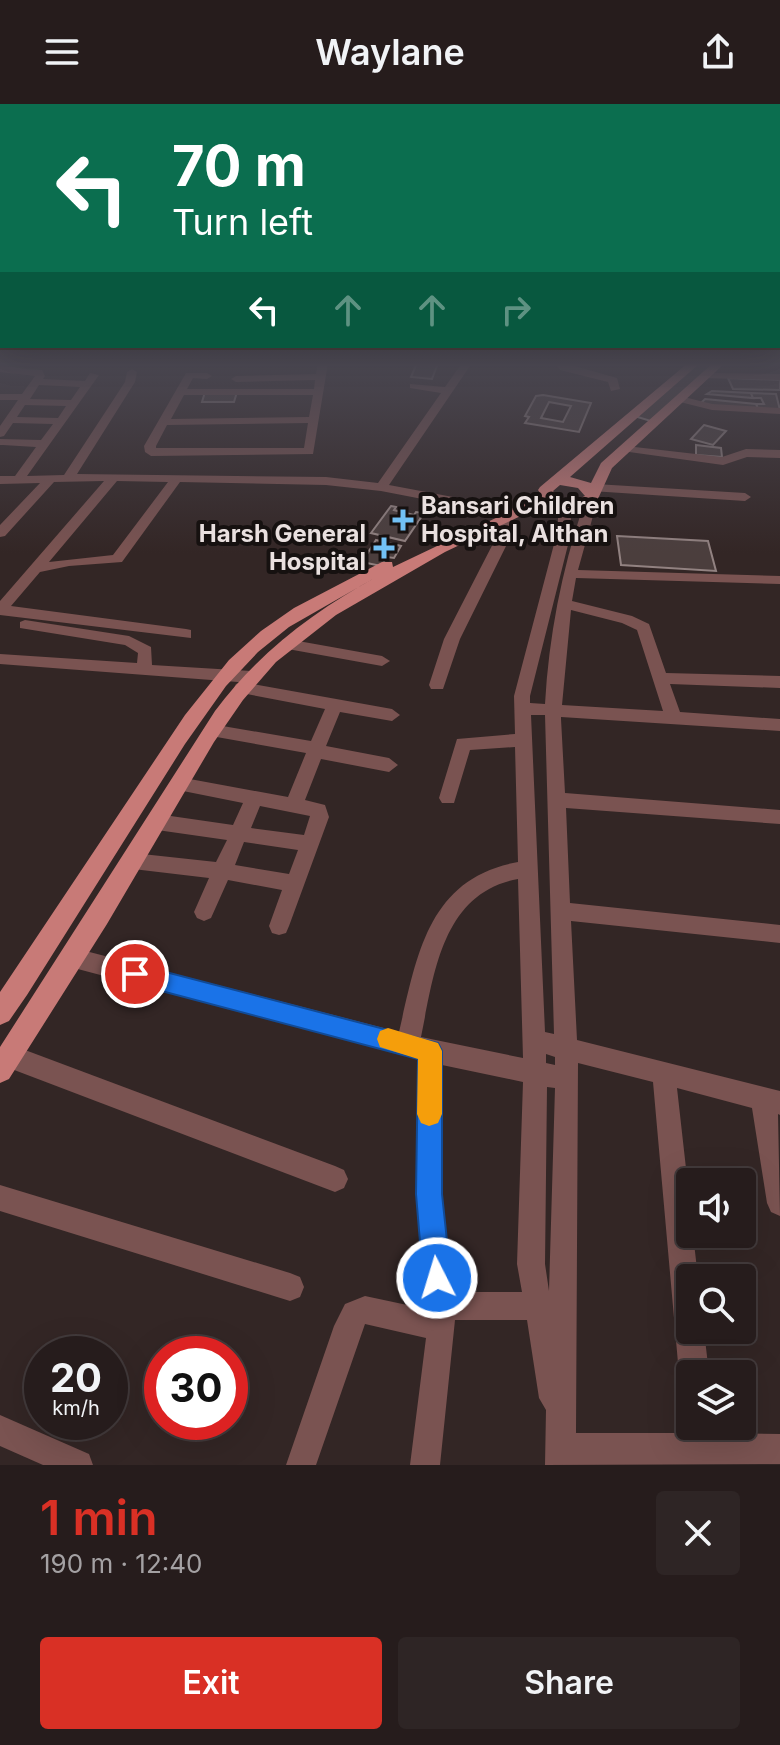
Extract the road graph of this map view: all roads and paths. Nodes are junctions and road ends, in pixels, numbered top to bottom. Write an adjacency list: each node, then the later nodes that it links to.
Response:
1 (26, 427): 9 (street)
2 (57, 427): 10 (street)
3 (101, 427): 13 (street)
4 (162, 427): 5 (street)
5 (314, 427)
6 (423, 427): 19 (street)
7 (625, 427): 20 (main road)
8 (650, 427): 11 (main road)
9 (4, 430): 10 (street)
10 (44, 444): 18 (street)
11 (626, 449): 12 (street); 21 (main road)
12 (780, 454)
13 (69, 477): 14 (street); 15 (street)
14 (114, 477): 16 (street); 25 (street)
15 (51, 478): 18 (street); 24 (street)
16 (176, 479): 19 (street); 25 (street)
17 (0, 480): 18 (street)
18 (18, 480)
19 (381, 487): 23 (street)
20 (554, 492): 21 (main road); 21 (main road); 23 (main road); 42 (street)
21 (593, 493): 22 (street); 26 (street)
22 (745, 497)
23 (505, 512): 32 (main road); 36 (main road); 40 (street)
24 (0, 533)
25 (35, 569): 29 (street)
26 (572, 574): 27 (street); 28 (street)
27 (780, 580)
28 (567, 604): 37 (street); 43 (street)
29 (0, 610): 31 (street)
30 (25, 625): 35 (street)
31 (186, 634)
32 (287, 644): 34 (street); 38 (main road)
33 (0, 659): 35 (street)
34 (382, 661)
35 (144, 670): 36 (street)
36 (225, 675): 38 (street); 69 (main road)
37 (661, 678): 39 (street); 45 (street)
38 (247, 682): 41 (street); 47 (main road)
39 (780, 682)
40 (437, 685)
41 (335, 704): 44 (street); 49 (street)
42 (522, 708): 43 (street); 48 (street)
43 (553, 709): 45 (street); 54 (street)
44 (392, 715)
45 (673, 718): 46 (street)
46 (780, 725)
47 (211, 730): 49 (street); 51 (main road)
48 (523, 740): 53 (street); 61 (street)
49 (316, 750): 50 (street); 55 (street)
50 (389, 765)
51 (179, 784): 52 (street); 57 (main road)
52 (255, 797): 55 (street); 58 (street)
53 (448, 798)
54 (556, 800): 56 (street); 64 (street)
55 (294, 804): 59 (street)
56 (780, 817)
57 (157, 822): 58 (street); 60 (main road)
58 (240, 831): 59 (street); 62 (street)
59 (310, 844): 63 (street)
60 (133, 861): 62 (street); 68 (main road)
61 (528, 869): 70 (street); 71 (street)
62 (223, 871): 63 (street); 65 (street)
63 (295, 884): 66 (street)
64 (561, 911): 67 (street); 72 (street)
65 (204, 912)
66 (279, 926)
67 (780, 934)
68 (74, 958): 71 (street); 73 (main road)
69 (0, 1013)
70 (534, 1040): 72 (street); 74 (street)
71 (419, 1047): 74 (street); 83 (street)
72 (566, 1048): 75 (street); 76 (street)
73 (5, 1063): 78 (street)
74 (535, 1071): 76 (street); 82 (street)
75 (664, 1073): 77 (street); 84 (street)
76 (567, 1079): 89 (street)
77 (772, 1101): 80 (street)
78 (335, 1179)
79 (0, 1198): 81 (street)
80 (780, 1203)
81 (290, 1287)
82 (538, 1306): 83 (street); 89 (street)
83 (441, 1317): 91 (street); 92 (street)
84 (693, 1360)
85 (0, 1430): 90 (street)
86 (678, 1440): 89 (street)
87 (720, 1440): 88 (street)
88 (780, 1449)
89 (561, 1456)
90 (78, 1465)
91 (301, 1465)
92 (425, 1465)

